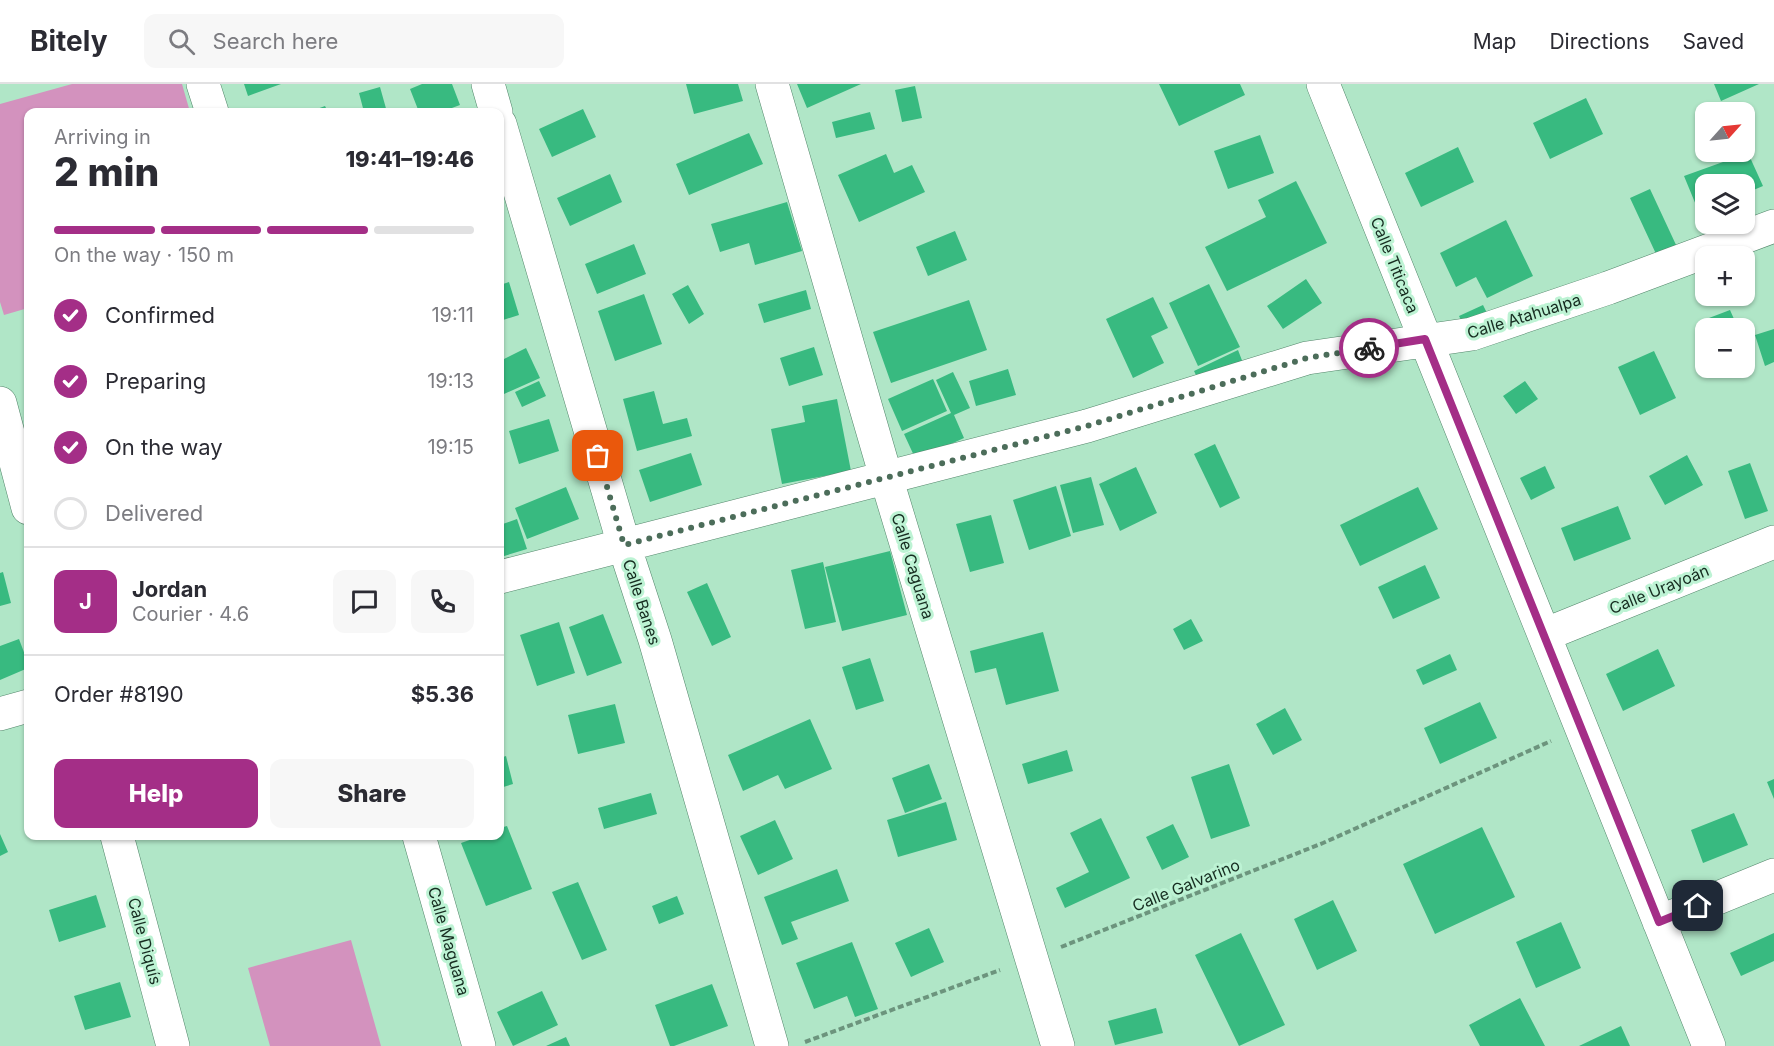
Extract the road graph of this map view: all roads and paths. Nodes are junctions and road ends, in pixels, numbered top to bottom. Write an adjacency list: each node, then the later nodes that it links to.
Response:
1 (203, 84): 5 (street)
2 (488, 84): 6 (street)
3 (772, 84): 11 (street, Calle Caguana)
4 (1323, 84): 9 (street, Calle Titicaca)
5 (211, 108)
6 (495, 108)
7 (504, 138): 14 (street, Calle Banes)
8 (1774, 226): 9 (street, Calle Atahualpa)
9 (1425, 339): 11 (street, Calle Atahualpa); 16 (street, Calle Titicaca)
10 (0, 403): 12 (street)
11 (886, 477): 14 (street, Calle Atahualpa); 24 (street, Calle Caguana)
12 (24, 493)
13 (1774, 542): 16 (street, Calle Urayoán)
14 (624, 545): 15 (street, Calle Atahualpa); 25 (street, Calle Banes)
15 (504, 576)
16 (1544, 635): 19 (street, Calle Titicaca)
17 (24, 707): 18 (street)
18 (0, 714)
19 (1582, 728): 23 (street, Calle Titicaca); 24 (path, Calle Galvarino)
20 (118, 840): 26 (street, Calle Diquís)
21 (420, 840): 27 (street, Calle Maguana)
22 (1774, 875): 23 (street)
23 (1659, 922): 29 (street, Calle Titicaca)
24 (1031, 959): 25 (path, Calle Galvarino); 28 (street, Calle Caguana)
25 (788, 1044)
26 (173, 1046)
27 (479, 1046)
28 (1058, 1046)
29 (1709, 1046)

